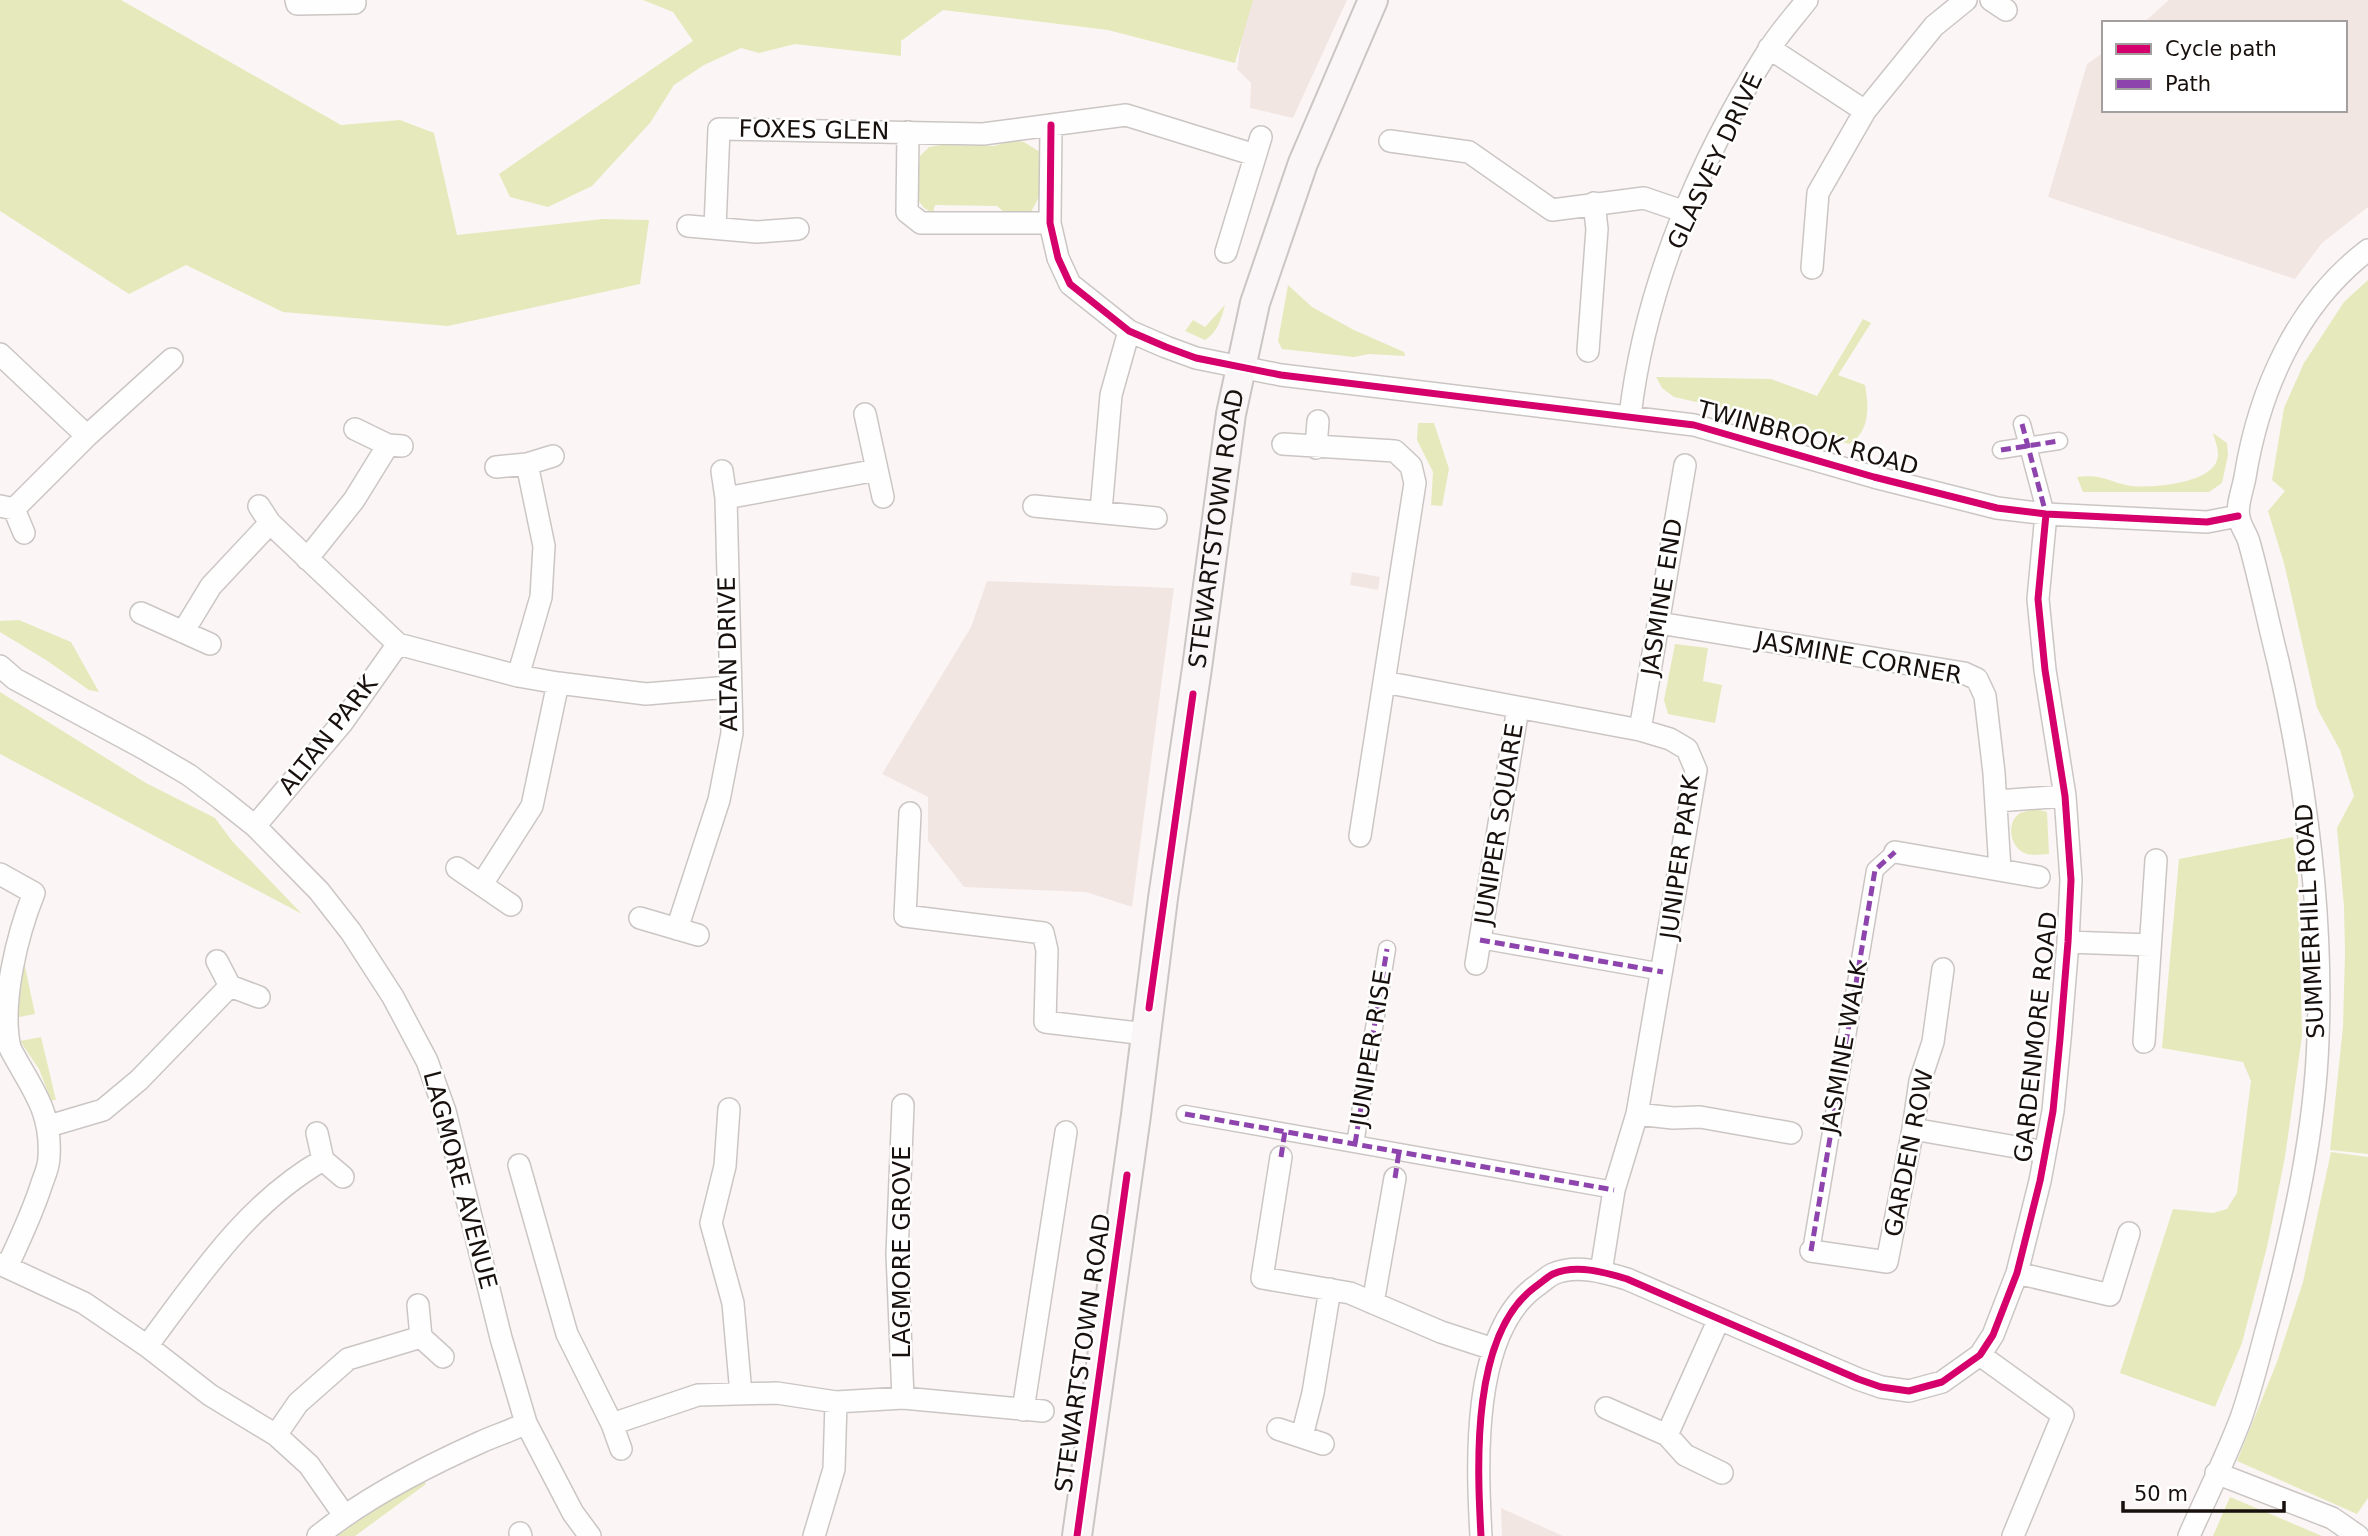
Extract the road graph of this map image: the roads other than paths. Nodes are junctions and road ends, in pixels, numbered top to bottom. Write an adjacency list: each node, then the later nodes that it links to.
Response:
1 (296, 0): 5 (street)
2 (1373, 0): 24 (main road, STEWARTSTOWN ROAD)
3 (1807, 0): 6 (street, GLASVEY DRIVE)
4 (1966, 0): 7 (street)
5 (355, 3)
6 (1769, 48): 7 (street); 12 (street, GLASVEY DRIVE)
7 (1864, 111): 19 (street)
8 (1051, 125): 9 (street, FOXES GLEN); 13 (street); 18 (street, FOXES GLEN)
9 (908, 132): 13 (street, FOXES GLEN); 15 (street, FOXES GLEN)
10 (1390, 141): 11 (street)
11 (1594, 204): 12 (street); 21 (street)
12 (1685, 212): 26 (street, GLASVEY DRIVE)
13 (1050, 223): 20 (street)
14 (688, 226): 15 (street)
15 (715, 228): 16 (street)
16 (798, 229)
17 (2368, 250): 48 (street)
18 (1226, 252)
19 (1812, 268)
20 (1129, 331): 24 (street); 46 (street)
21 (1588, 351)
22 (0, 354): 30 (street)
23 (173, 354): 30 (street)
24 (1241, 369): 26 (street, TWINBROOK ROAD); 90 (main road, STEWARTSTOWN ROAD)
25 (864, 414): 40 (street)
26 (1630, 416): 47 (street, TWINBROOK ROAD)
27 (1318, 421): 34 (street)
28 (2022, 424): 33 (street)
29 (355, 429): 51 (street)
30 (87, 436): 45 (street)
31 (2059, 441): 33 (street)
32 (1283, 444): 34 (street)
33 (2028, 446): 35 (street); 47 (street)
34 (1316, 448): 59 (street)
35 (2001, 450)
36 (553, 456): 37 (street)
37 (527, 464): 39 (street); 58 (street)
38 (1685, 465): 53 (street, JASMINE END)
39 (496, 467)
40 (877, 470): 42 (street); 43 (street)
41 (722, 471): 43 (street, ALTAN DRIVE)
42 (883, 497)
43 (726, 498): 61 (street, ALTAN DRIVE)
44 (1034, 506): 46 (street)
45 (7, 508): 50 (street)
46 (1101, 512): 49 (street)
47 (2046, 514): 48 (street, TWINBROOK ROAD); 64 (street, GARDENMORE ROAD)
48 (2238, 516): 138 (street, SUMMERHILL ROAD)
49 (1156, 518)
50 (24, 533)
51 (307, 559): 54 (street); 55 (street)
52 (141, 612): 54 (street)
53 (1659, 623): 63 (street, JASMINE END); 65 (street, JASMINE CORNER)
54 (183, 632): 56 (street)
55 (398, 643): 58 (street); 67 (street, ALTAN PARK)
56 (210, 644)
57 (0, 666): 67 (street, LAGMORE AVENUE)
58 (518, 676): 60 (street)
59 (1384, 682): 62 (street, JUNIPER PARK); 68 (street)
60 (558, 683): 61 (street); 75 (street)
61 (729, 687): 78 (street, ALTAN DRIVE)
62 (1518, 708): 63 (street, JUNIPER PARK); 80 (street, JUNIPER SQUARE)
63 (1640, 730): 87 (street, JUNIPER PARK)
64 (2065, 796): 65 (street); 81 (street, GARDENMORE ROAD)
65 (1997, 802): 72 (street, JASMINE CORNER)
66 (909, 813): 90 (street)
67 (255, 826): 129 (street, LAGMORE AVENUE)
68 (1360, 836)
69 (1895, 852): 72 (street); 112 (street, JASMINE WALK)
70 (2156, 860): 82 (street)
71 (457, 868): 75 (street)
72 (2000, 870): 74 (street)
73 (0, 874): 96 (street)
74 (2039, 877)
75 (482, 884): 76 (street)
76 (511, 905)
77 (639, 918): 78 (street)
78 (677, 929): 79 (street)
79 (698, 935)
80 (1480, 940): 85 (street, JUNIPER SQUARE); 87 (street, JUNIPER SQUARE)
81 (2068, 942): 82 (street); 104 (street, GARDENMORE ROAD)
82 (2150, 945): 91 (street)
83 (1387, 949): 102 (street, JUNIPER RISE)
84 (217, 961): 88 (street)
85 (1476, 964)
86 (1943, 969): 97 (street, GARDEN ROW)
87 (1663, 972): 95 (street, JUNIPER PARK)
88 (230, 986): 89 (street); 96 (street)
89 (259, 996)
90 (1146, 1034): 143 (main road, STEWARTSTOWN ROAD)
91 (2144, 1042)
92 (903, 1105): 126 (street, LAGMORE GROVE)
93 (729, 1109): 125 (street)
94 (1185, 1114): 98 (street)
95 (1637, 1114): 101 (street); 110 (street, JUNIPER PARK)
96 (49, 1126): 113 (street)
97 (1913, 1129): 104 (street); 112 (street, GARDEN ROW)
98 (1285, 1131): 102 (street); 105 (street)
99 (1066, 1132): 126 (street)
100 (317, 1133): 106 (street)
101 (1791, 1133)
102 (1355, 1144): 103 (street, JUNIPER RISE)
103 (1399, 1152): 109 (street, JUNIPER RISE); 110 (street, JUNIPER RISE)
104 (2045, 1152): 115 (street, GARDENMORE ROAD)
105 (1281, 1157): 116 (street)
106 (323, 1160): 108 (street); 121 (street)
107 (519, 1165): 130 (street)
108 (343, 1177)
109 (1395, 1178): 117 (street, JUNIPER RISE)
110 (1614, 1190): 114 (street, JUNIPER PARK)
111 (2129, 1233): 115 (street)
112 (1811, 1251)
113 (4, 1266): 121 (street)
114 (1601, 1272): 119 (street, GARDENMORE ROAD); 122 (street, GARDENMORE ROAD)
115 (2017, 1273): 123 (street, GARDENMORE ROAD)
116 (1330, 1289): 117 (street); 134 (street)
117 (1373, 1303): 122 (street)
118 (418, 1304): 120 (street)
119 (1719, 1319): 123 (street, GARDENMORE ROAD); 132 (street)
120 (421, 1336): 124 (street); 133 (street)
121 (147, 1346): 133 (street)
122 (1493, 1349): 144 (street, GARDENMORE ROAD)
123 (1980, 1354): 145 (street)
124 (443, 1357)
125 (741, 1394): 127 (street); 130 (street)
126 (903, 1398): 127 (street)
127 (836, 1402): 142 (street)
128 (1606, 1408): 132 (street)
129 (526, 1423): 139 (street); 141 (street, LAGMORE AVENUE)
130 (612, 1424): 136 (street)
131 (1278, 1429): 134 (street)
132 (1667, 1435): 137 (street)
133 (276, 1436): 139 (street)
134 (1302, 1436): 135 (street)
135 (1323, 1444)
136 (621, 1449)
137 (1722, 1473)
138 (2216, 1473): 146 (street, SUMMERHILL ROAD); 147 (street)
139 (344, 1515): 140 (street)
140 (318, 1536)
141 (590, 1536)
142 (814, 1536)
143 (1077, 1536)
144 (1480, 1536)
145 (2013, 1536)
146 (2189, 1536)
147 (2358, 1536)

